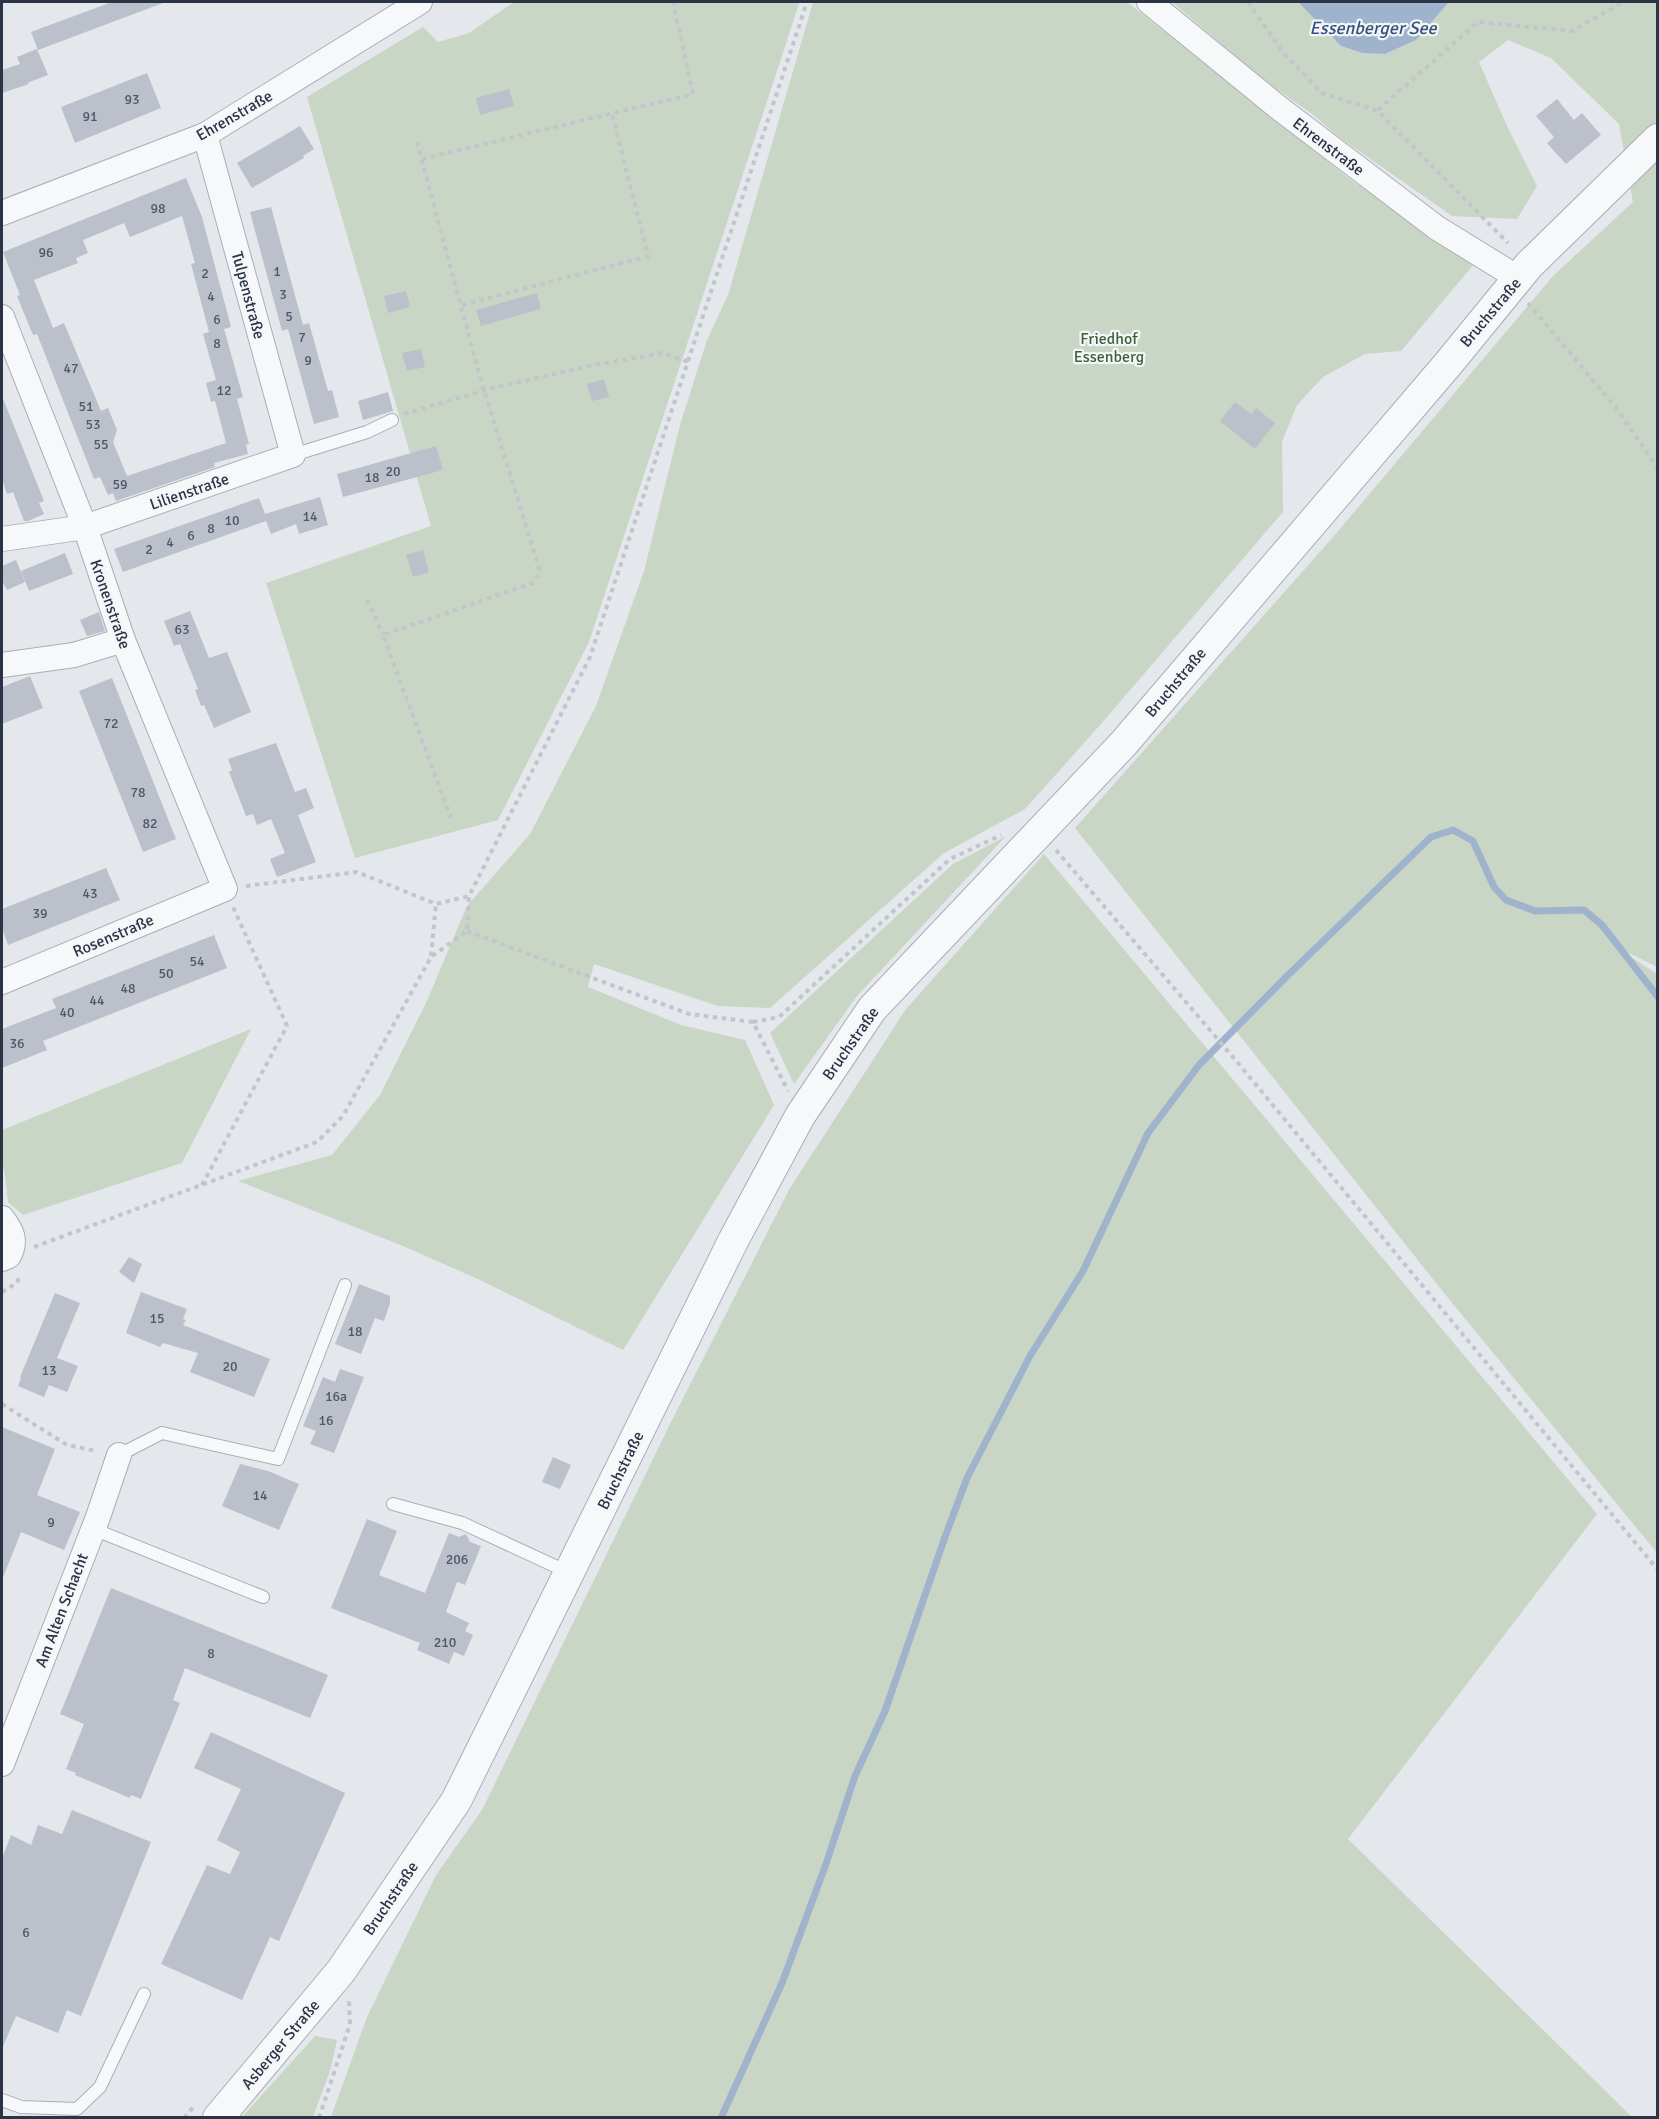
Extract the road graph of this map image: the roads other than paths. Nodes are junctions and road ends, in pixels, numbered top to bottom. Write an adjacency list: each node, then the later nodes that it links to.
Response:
1 (420, 2): 3 (street, Ehrenstraße)
2 (1149, 2): 6 (street, Ehrenstraße)
3 (205, 135): 5 (street, Ehrenstraße); 9 (street, Tulpenstraße)
4 (1658, 139): 6 (street, Bruchstraße)
5 (2, 213)
6 (1520, 276): 22 (street, Bruchstraße)
7 (2, 317): 10 (street, Kronenstraße)
8 (392, 420): 9 (lane)
9 (292, 455): 10 (street, Lilienstraße)
10 (85, 527): 11 (street, Lilienstraße); 12 (street, Kronenstraße)
11 (2, 539)
12 (123, 640): 13 (street); 14 (street, Kronenstraße)
13 (2, 665)
14 (225, 889): 15 (street, Rosenstraße)
15 (2, 982)
16 (2, 1218): 17 (street)
17 (7, 1253)
18 (345, 1285): 19 (lane)
19 (118, 1455): 21 (street, Am Alten Schacht)
20 (393, 1504): 22 (lane)
21 (93, 1529): 23 (lane); 24 (street, Am Alten Schacht)
22 (570, 1573): 25 (street, Bruchstraße)
23 (263, 1597)
24 (2, 1764)
25 (341, 1971): 28 (street, Asberger Straße)
26 (144, 1994): 27 (lane)
27 (2, 2100)
28 (218, 2118)

